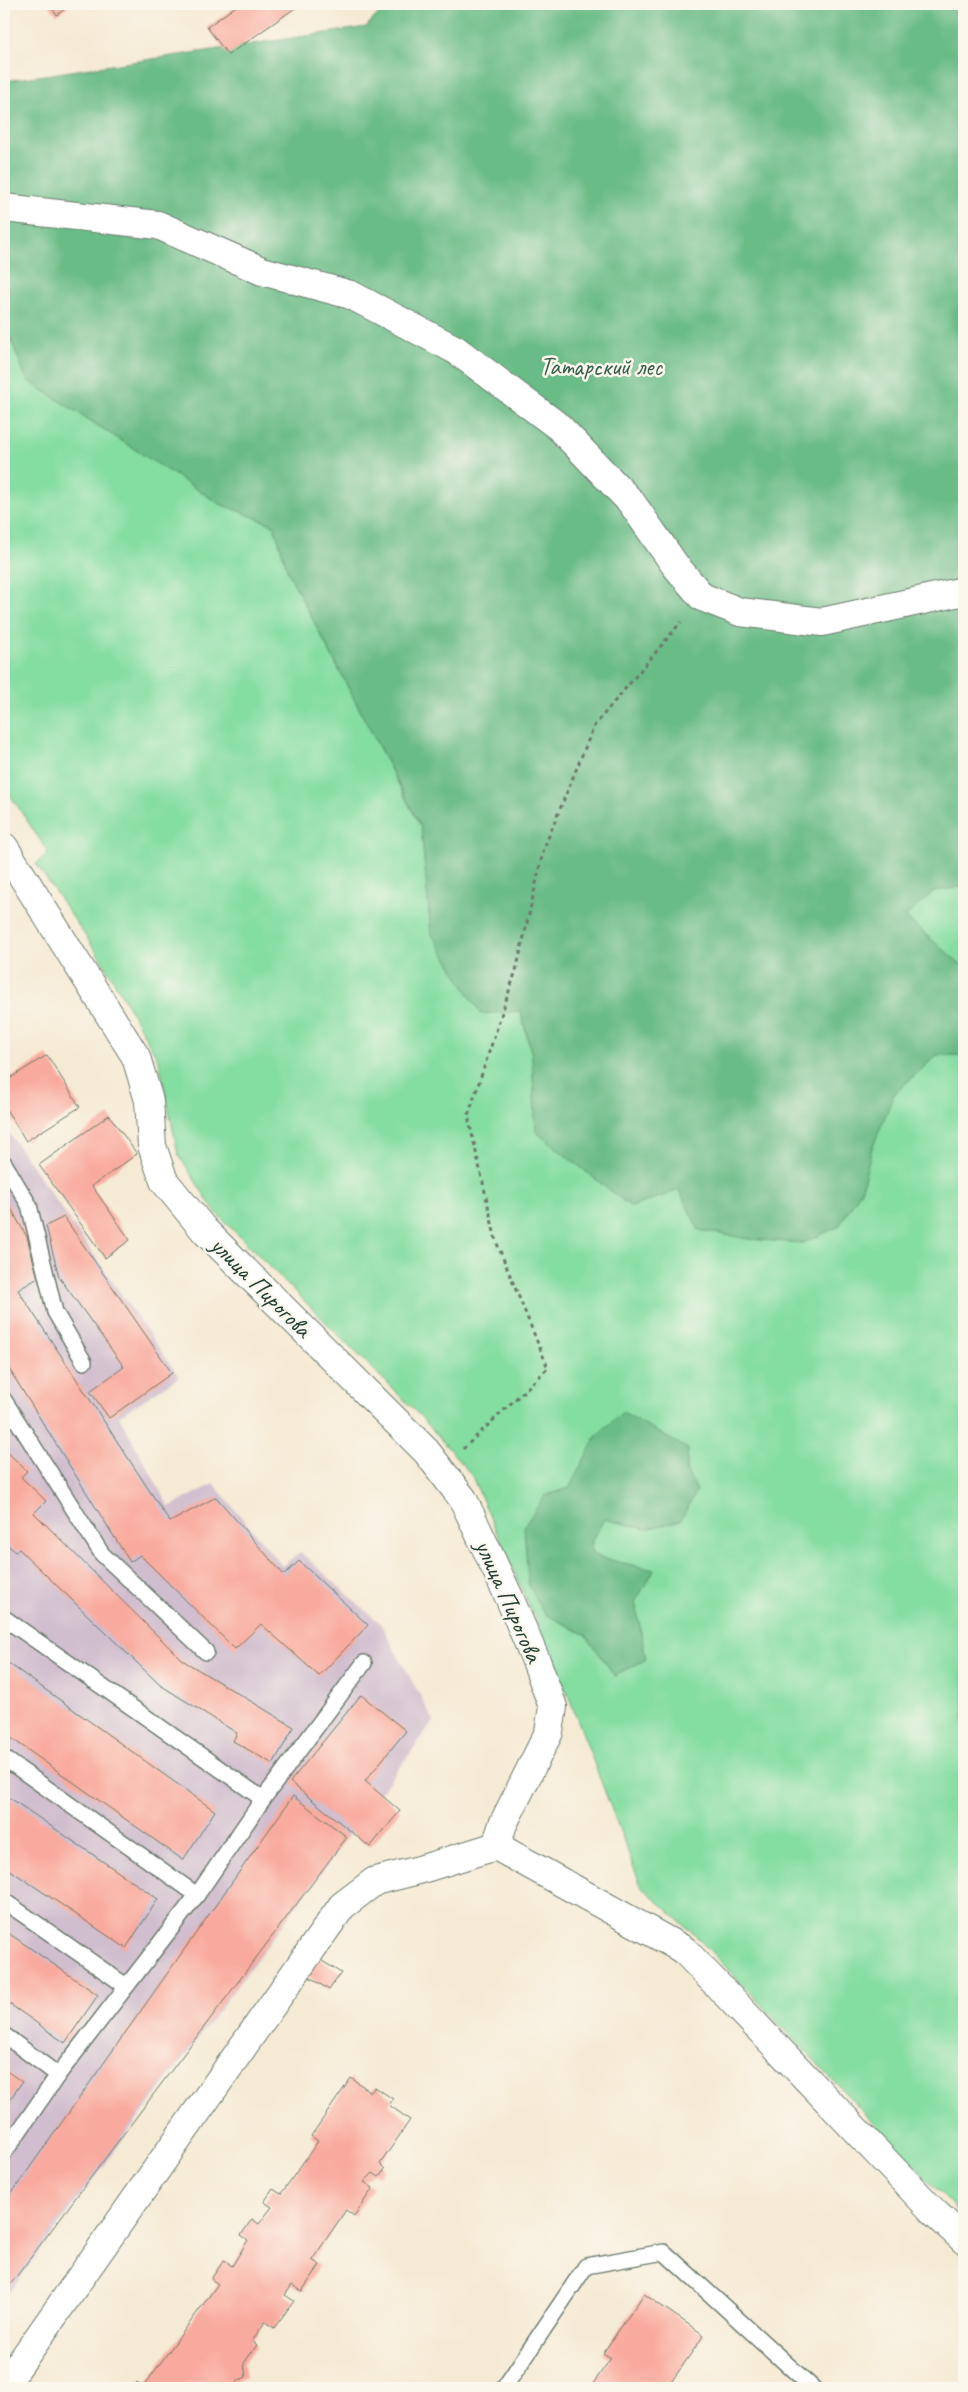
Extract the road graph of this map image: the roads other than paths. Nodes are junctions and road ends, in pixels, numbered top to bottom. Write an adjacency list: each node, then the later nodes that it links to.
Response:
1 (4, 208): 2 (street)
2 (964, 591)
3 (4, 847): 12 (street, улица Пирогова)
4 (4, 1163): 5 (lane)
5 (84, 1362)
6 (4, 1400): 8 (lane)
7 (4, 1618): 11 (lane)
8 (206, 1652)
9 (364, 1664): 11 (lane)
10 (4, 1758): 13 (lane)
11 (263, 1800): 13 (lane)
12 (496, 1846): 19 (street); 20 (street)
13 (197, 1895): 15 (lane)
14 (4, 1901): 15 (lane)
15 (126, 1986): 17 (lane)
16 (4, 2036): 17 (lane)
17 (58, 2075): 18 (lane)
18 (4, 2153)
19 (964, 2240)
20 (4, 2386)
21 (504, 2388): 22 (lane)
22 (813, 2388)

